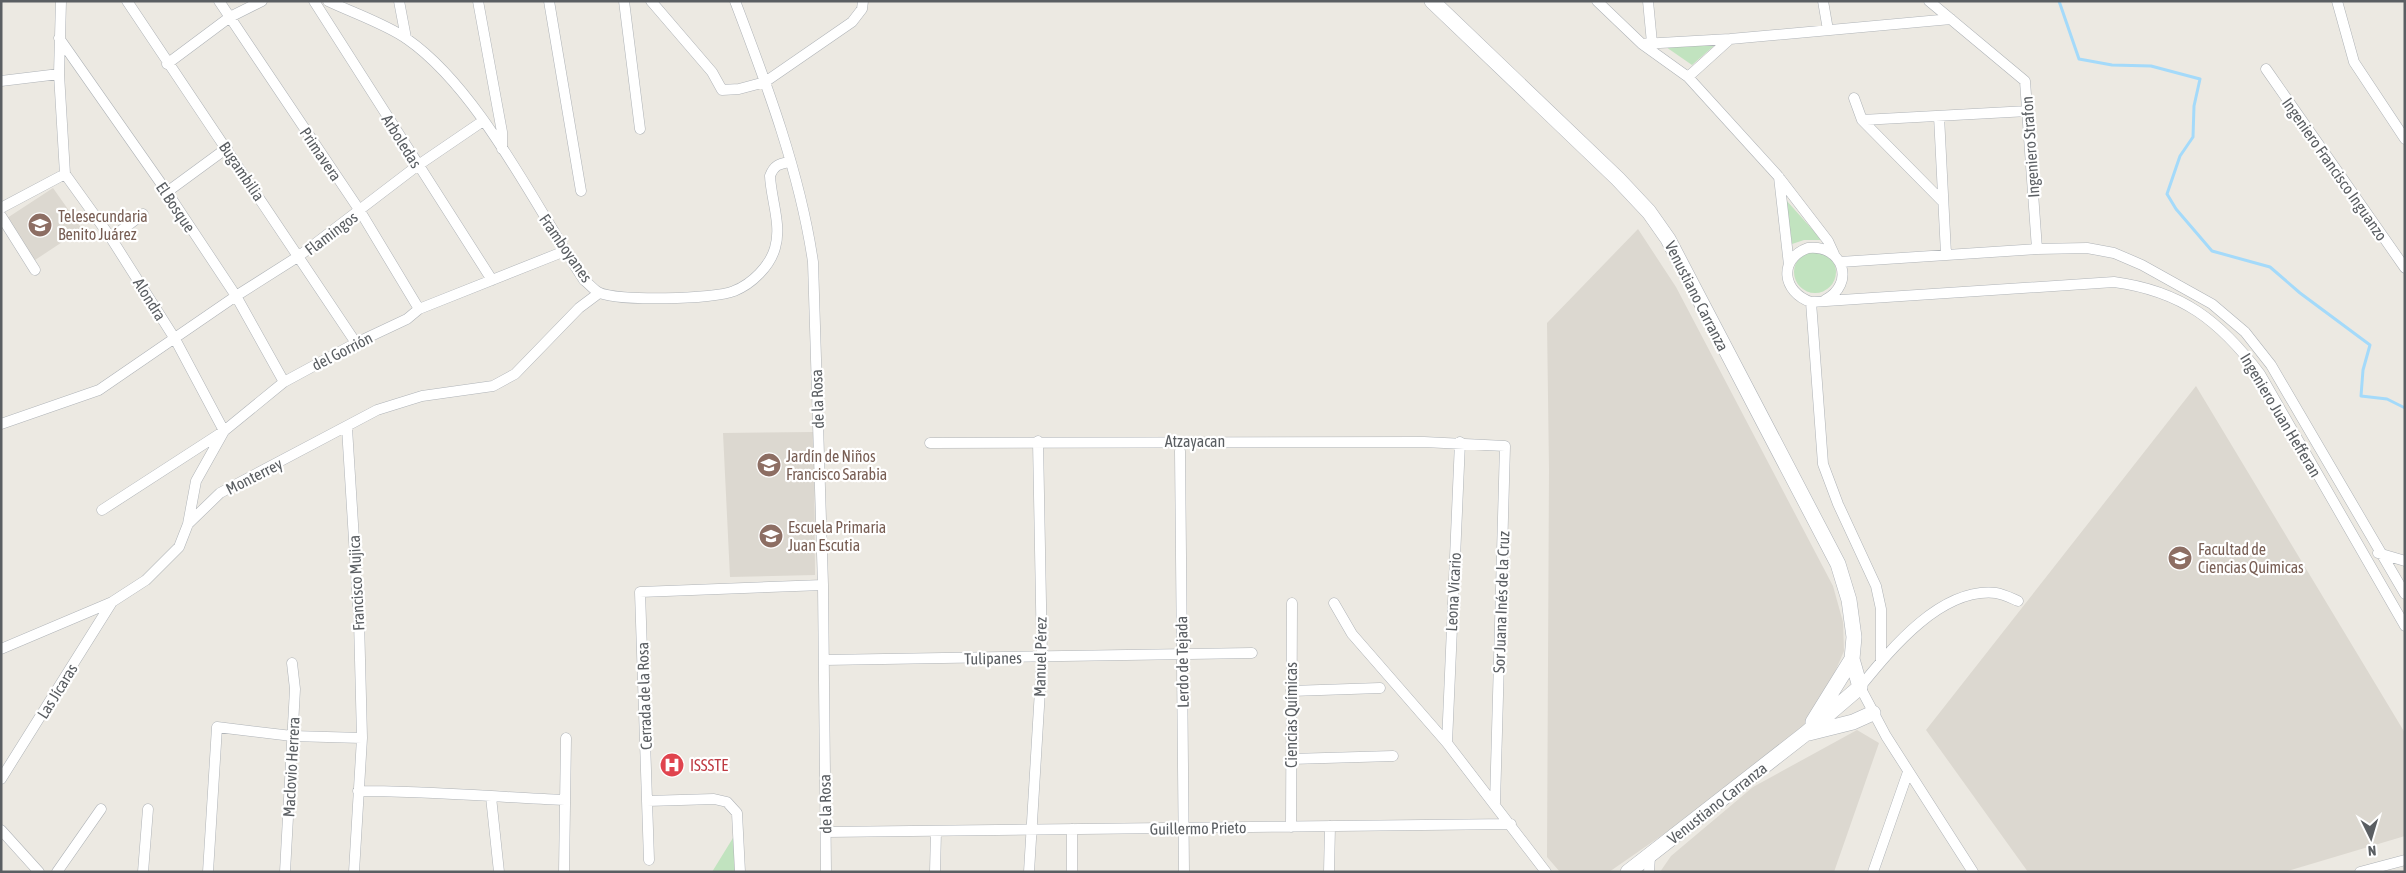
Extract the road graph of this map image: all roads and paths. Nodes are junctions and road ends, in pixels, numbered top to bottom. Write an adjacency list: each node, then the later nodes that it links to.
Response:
1 (61, 1): 23 (street)
2 (127, 1): 27 (street, Bugambilia)
3 (219, 1): 20 (street, Primavera)
4 (262, 1): 20 (street)
5 (314, 1): 44 (street, Arboledas)
6 (328, 1): 24 (street, Framboyanes)
7 (399, 1): 24 (street)
8 (478, 1): 42 (street)
9 (549, 1): 47 (street)
10 (624, 1): 39 (street)
11 (651, 1): 32 (street)
12 (735, 1): 32 (street, de la Rosa)
13 (863, 1): 32 (street)
14 (1432, 1): 95 (main road, Venustiano Carranza)
15 (1597, 1): 26 (street)
16 (1648, 1): 26 (street)
17 (1823, 1): 22 (street)
18 (1929, 1): 21 (street, Ingeniero Strafon)
19 (2337, 1): 38 (street)
20 (230, 18): 27 (street); 51 (street, Primavera)
21 (1951, 20): 22 (street); 34 (street, Ingeniero Strafon)
22 (1828, 30): 25 (street)
23 (59, 38): 29 (street); 48 (street, El Bosque)
24 (406, 38): 37 (street, Framboyanes)
25 (1730, 39): 26 (street); 30 (street)
26 (1647, 44): 30 (street)
27 (167, 64): 41 (street, Bugambilia)
28 (2266, 69): 61 (street, Ingeniero Francisco Inguanzo)
29 (59, 74): 31 (street); 45 (street)
30 (1688, 77): 46 (street)
31 (1, 81)
32 (765, 82): 43 (street, de la Rosa)
33 (1854, 98): 36 (street)
34 (2028, 112): 35 (street); 55 (street, Ingeniero Strafon)
35 (1939, 116): 36 (street); 49 (street)
36 (1862, 120): 49 (street)
37 (483, 121): 42 (street, Framboyanes); 44 (street, Flamingos)
38 (2401, 125): 40 (street)
39 (640, 130)
40 (2405, 139)
41 (227, 148): 48 (street); 58 (street, Bugambilia)
42 (502, 149): 56 (street, Framboyanes)
43 (789, 162): 64 (street, Framboyanes); 84 (street, de la Rosa)
44 (418, 166): 51 (street, Flamingos); 63 (street, Arboledas)
45 (65, 174): 50 (street); 54 (street, Alondra)
46 (1778, 176): 59 (street); 60 (street)
47 (581, 191)
48 (167, 192): 65 (street, El Bosque)
49 (1943, 202): 57 (street)
50 (1, 208)
51 (360, 210): 58 (street, Flamingos); 68 (street, Primavera)
52 (143, 214): 54 (street)
53 (1, 216): 62 (street)
54 (111, 238): 69 (street, Alondra)
55 (2038, 249): 57 (street, Ingeniero Juan Hefferan); 81 (street, Ingeniero Juan Hefferan)
56 (565, 251): 63 (street, del Gorrión); 64 (street, Framboyanes)
57 (1946, 254): 59 (street, Ingeniero Juan Hefferan)
58 (299, 256): 65 (street, Flamingos); 70 (street, Bugambilia)
59 (1837, 258): 60 (street); 66 (street)
60 (1789, 265): 67 (street)
61 (2405, 268)
62 (35, 270)
63 (492, 280): 68 (street, del Gorrión)
64 (598, 292): 73 (street, Monterrey)
65 (236, 296): 69 (street, Flamingos); 71 (street, El Bosque)
66 (1825, 300): 67 (street); 82 (street, Ingeniero Juan Hefferan)
67 (1811, 302): 97 (street)
68 (419, 309): 70 (street, del Gorrión)
69 (175, 339): 72 (street, Flamingos); 74 (street, Alondra)
70 (356, 343): 71 (street, del Gorrión)
71 (284, 382): 74 (street, del Gorrión)
72 (1, 424)
73 (347, 428): 80 (street, Monterrey); 105 (street, Francisco Mujica)
74 (224, 430): 79 (street); 80 (street, del Gorrión)
75 (1038, 441): 76 (street, Atzayacan); 77 (street, Atzayacan); 94 (street, Manuel Pérez)
76 (1460, 442): 107 (street, Leona Vicario); 116 (street, Sor Juana Inés de la Cruz)
77 (930, 443)
78 (1180, 452): 93 (street, Lerdo de Tejada)
79 (102, 510)
80 (188, 524): 87 (street, Monterrey)
81 (2379, 552): 82 (street); 83 (street); 85 (street, Ingeniero Juan Hefferan)
82 (2366, 560): 90 (street, Ingeniero Juan Hefferan)
83 (2405, 561)
84 (823, 584): 96 (street, de la Rosa); 115 (street, Cerrada de la Rosa)
85 (2405, 594)
86 (2018, 601): 97 (street)
87 (112, 602): 91 (street, Monterrey); 111 (street, Las Jícaras)
88 (1292, 603): 101 (street, Ciencias Químicas)
89 (1334, 603): 107 (street)
90 (2405, 626)
91 (1, 650)
92 (1252, 653): 93 (street, Tulipanes)
93 (1182, 654): 94 (street, Tulipanes); 122 (street, Lerdo de Tejada)
94 (1042, 657): 96 (street, Tulipanes); 125 (street, Manuel Pérez)
95 (1852, 659): 99 (main road, Venustiano Carranza); 103 (main road, Venustiano Carranza)
96 (824, 660): 127 (street, de la Rosa)
97 (1881, 661): 99 (street)
98 (292, 663): 104 (street, Maclovio Herrera)
99 (1860, 687): 102 (street, Venustiano Carranza); 103 (main road, Venustiano Carranza)
100 (1380, 688): 101 (street)
101 (1291, 691): 109 (street, Ciencias Químicas)
102 (1873, 713): 103 (main road); 110 (street, Venustiano Carranza)
103 (1805, 734): 128 (main road, Venustiano Carranza)
104 (292, 736): 105 (street); 134 (street); 135 (street, Maclovio Herrera)
105 (362, 738): 112 (street, Francisco Mujica)
106 (566, 738): 114 (street)
107 (1446, 743): 116 (street)
108 (1393, 756): 109 (street)
109 (1291, 759): 121 (street, Ciencias Químicas)
110 (1908, 772): 149 (street); 150 (street, Venustiano Carranza)
111 (1, 779)
112 (358, 791): 113 (street); 136 (street, Francisco Mujica)
113 (491, 797): 114 (street); 137 (street)
114 (564, 800): 138 (street)
115 (648, 801): 129 (street, Cerrada de la Rosa); 139 (street)
116 (1495, 804): 119 (street)
117 (101, 809): 132 (street)
118 (148, 809): 133 (street)
119 (1511, 824): 120 (street, Guillermo Prieto); 146 (street)
120 (1330, 826): 121 (street, Guillermo Prieto); 145 (street)
121 (1291, 827): 122 (street, Guillermo Prieto)
122 (1184, 828): 123 (street, Guillermo Prieto); 144 (street, Lerdo de Tejada)
123 (1072, 829): 125 (street, Guillermo Prieto); 143 (street)
124 (1, 830): 131 (street)
125 (1031, 830): 126 (street, Guillermo Prieto); 142 (street, Manuel Pérez)
126 (936, 831): 127 (street, Guillermo Prieto); 141 (street)
127 (826, 832): 140 (street, de la Rosa)
128 (1650, 856): 147 (main road, Venustiano Carranza); 148 (street)
129 (650, 860)
130 (2405, 860): 151 (street)
131 (39, 872)
132 (56, 872)
133 (143, 872)
134 (208, 872)
135 (286, 872)
136 (354, 872)
137 (499, 872)
138 (564, 872)
139 (740, 872)
140 (826, 872)
141 (935, 872)
142 (1029, 872)
143 (1072, 872)
144 (1184, 872)
145 (1329, 872)
146 (1546, 872)
147 (1628, 872)
148 (1649, 872)
149 (1873, 872)
150 (1973, 872)
151 (2360, 872)

